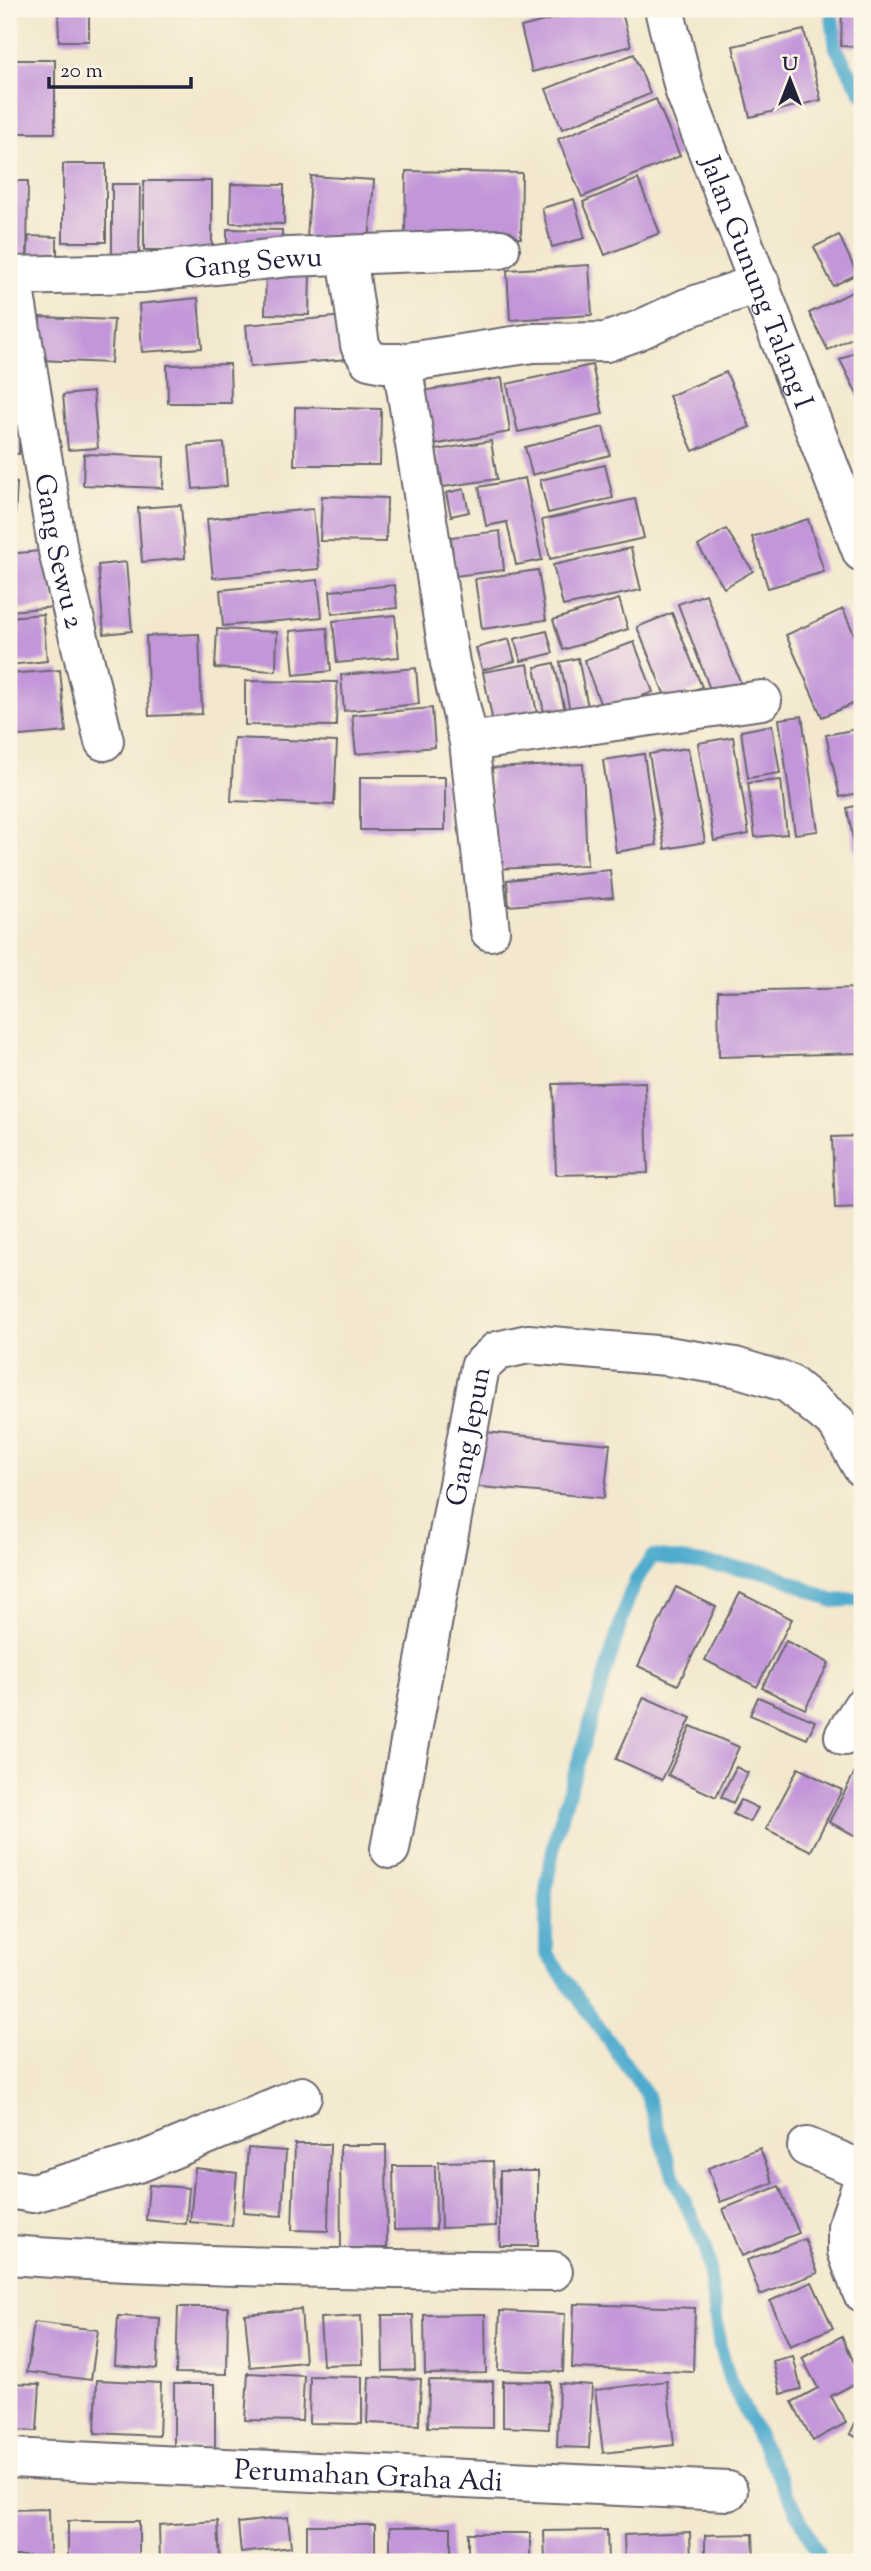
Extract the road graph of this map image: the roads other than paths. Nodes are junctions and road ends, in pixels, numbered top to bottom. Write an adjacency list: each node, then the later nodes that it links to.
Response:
1 (664, 9): 5 (street, Jalan Gunung Talang I)
2 (500, 249): 3 (street, Gang Sewu)
3 (347, 254): 4 (street, Gang Sewu); 6 (street)
4 (10, 277): 9 (street, Gang Sewu 2)
5 (760, 283): 6 (street); 7 (street, Jalan Gunung Talang I)
6 (402, 363): 10 (street)
7 (862, 552)
8 (762, 700): 10 (street)
9 (104, 741)
10 (469, 742): 11 (street)
11 (490, 931)
12 (862, 1466): 13 (street, Gang Jepun)
13 (390, 1849)
14 (302, 2096): 18 (street)
15 (807, 2147): 16 (street)
16 (862, 2170)
17 (862, 2184): 21 (street)
18 (9, 2189)
19 (9, 2255): 20 (street)
20 (553, 2272)
21 (862, 2292)
22 (9, 2458): 23 (street, Perumahan Graha Adi)
23 (728, 2491)

